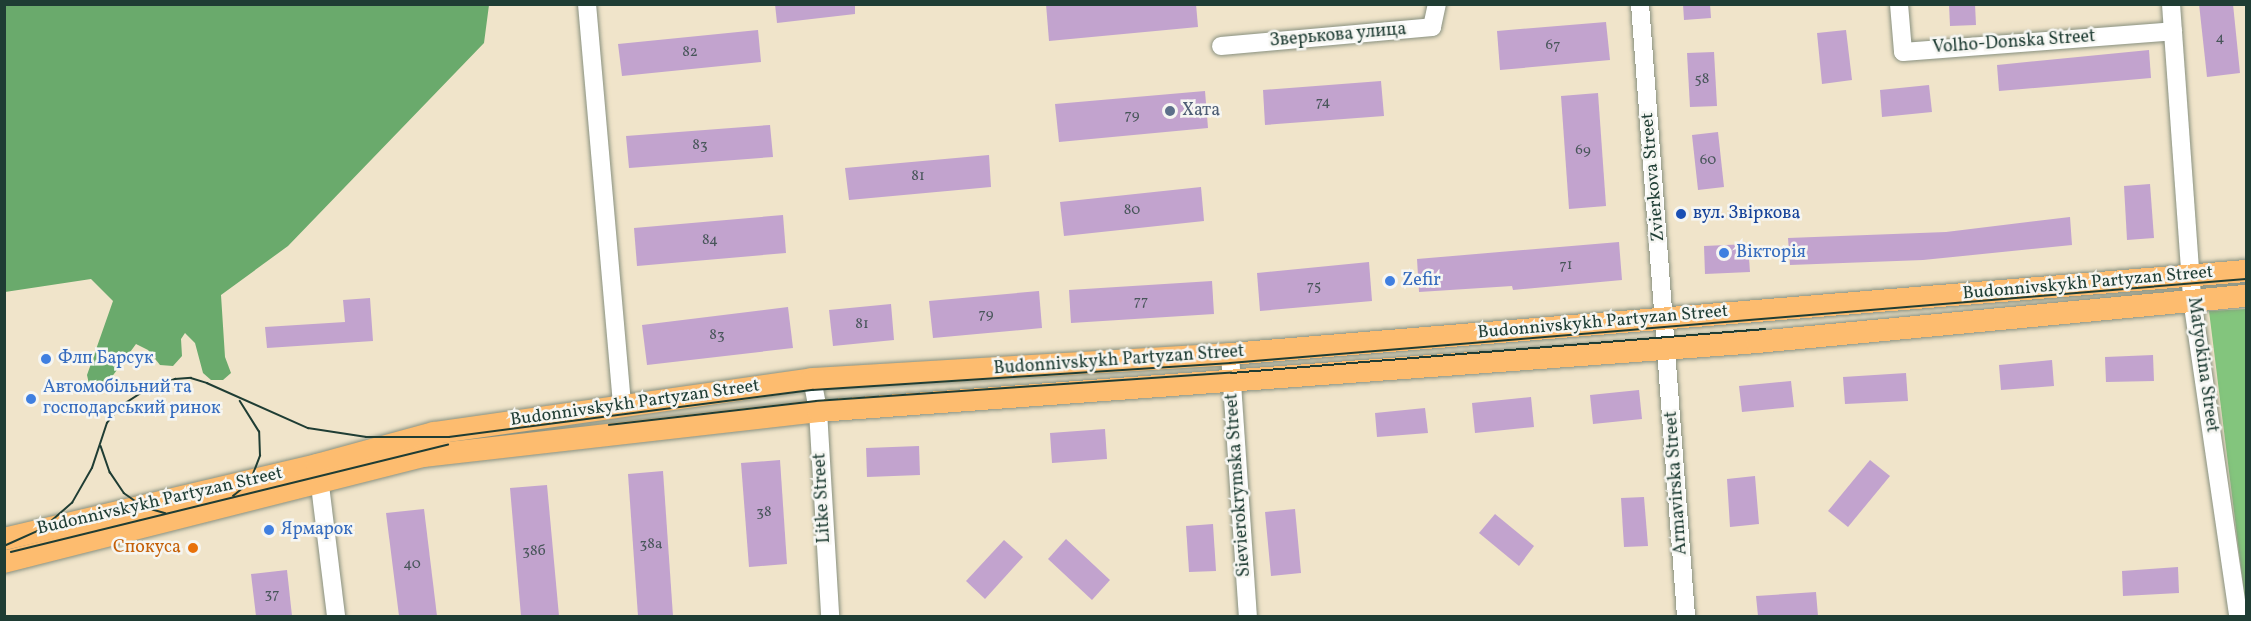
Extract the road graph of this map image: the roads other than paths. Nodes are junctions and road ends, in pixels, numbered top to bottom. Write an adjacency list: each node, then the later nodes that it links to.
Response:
1 (587, 4): 17 (street)
2 (1437, 4): 7 (street, Зверькова улица)
3 (1640, 4): 12 (street, Zvierkova Street)
4 (1899, 4): 6 (street, Volho-Donska Street)
5 (2171, 4): 6 (street, Matyokina Street)
6 (2173, 31): 9 (street, Matyokina Street)
7 (1221, 46)
8 (2247, 271): 9 (main road, Budonnivskykh Partyzan Street)
9 (2190, 275): 11 (street, Matyokina Street); 12 (main road, Budonnivskykh Partyzan Street)
10 (2247, 296): 11 (main road, Budonnivskykh Partyzan Street)
11 (2192, 299): 13 (main road, Budonnivskykh Partyzan Street); 26 (street, Matyokina Street)
12 (1666, 318): 13 (street, Zvierkova Street); 14 (main road, Budonnivskykh Partyzan Street)
13 (1668, 349): 16 (main road, Budonnivskykh Partyzan Street); 25 (street, Armavirska Street)
14 (1230, 354): 15 (main road, Budonnivskykh Partyzan Street); 16 (street, Sievierokrymska Street)
15 (812, 380): 17 (main road, Budonnivskykh Partyzan Street); 18 (street, Litke Street)
16 (1232, 382): 18 (main road, Budonnivskykh Partyzan Street); 24 (street, Sievierokrymska Street)
17 (622, 406): 19 (main road, Budonnivskykh Partyzan Street)
18 (818, 411): 19 (main road, Budonnivskykh Partyzan Street); 23 (street, Litke Street)
19 (319, 475): 20 (main road, Budonnivskykh Partyzan Street); 21 (main road, Budonnivskykh Partyzan Street); 22 (street)
20 (4, 539)
21 (4, 562)
22 (336, 616)
23 (830, 616)
24 (1248, 616)
25 (1686, 616)
26 (2238, 616)

